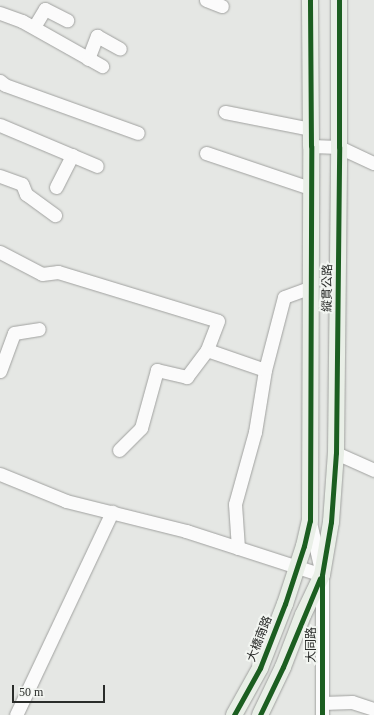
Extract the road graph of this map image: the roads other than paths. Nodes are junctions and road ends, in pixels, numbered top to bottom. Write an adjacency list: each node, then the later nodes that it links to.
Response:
1 (206, 0): 4 (street)
2 (310, 0): 14 (main road, 縱貫公路)
3 (339, 0): 17 (main road, 縱貫公路)
4 (222, 6)
5 (0, 13): 7 (street)
6 (67, 20): 7 (street)
7 (34, 28): 9 (street)
8 (120, 49): 9 (street)
9 (88, 58): 10 (street)
10 (102, 66)
11 (0, 81): 15 (street)
12 (225, 112): 14 (street)
13 (0, 125): 19 (street)
14 (311, 129): 16 (main road, 縱貫公路)
15 (138, 133)
16 (311, 146): 17 (street); 24 (main road, 縱貫公路)
17 (339, 147): 20 (street); 34 (main road, 縱貫公路)
18 (206, 153): 24 (street)
19 (72, 155): 21 (street); 23 (street)
20 (374, 163)
21 (97, 166)
22 (0, 176): 25 (street)
23 (56, 187)
24 (310, 188): 27 (main road, 縱貫公路)
25 (55, 215)
26 (0, 252): 29 (street)
27 (309, 288): 31 (street); 38 (main road, 縱貫公路)
28 (39, 329): 30 (street)
29 (207, 350): 31 (street); 33 (street)
30 (3, 355): 32 (street)
31 (265, 370): 39 (street)
32 (0, 371)
33 (119, 450)
34 (336, 453): 35 (street); 41 (main road, 縱貫公路)
35 (374, 470)
36 (0, 474): 37 (street)
37 (112, 512): 39 (street); 44 (street)
38 (310, 521): 40 (main road, 縱貫公路); 41 (street, 大同路)
39 (238, 548): 40 (street)
40 (298, 567): 41 (street); 45 (main road, 大橋南路)
41 (322, 575): 42 (street, 大同路); 46 (main road)
42 (322, 709): 43 (street)
43 (374, 709)
44 (16, 715)
45 (234, 715)
46 (260, 715)

